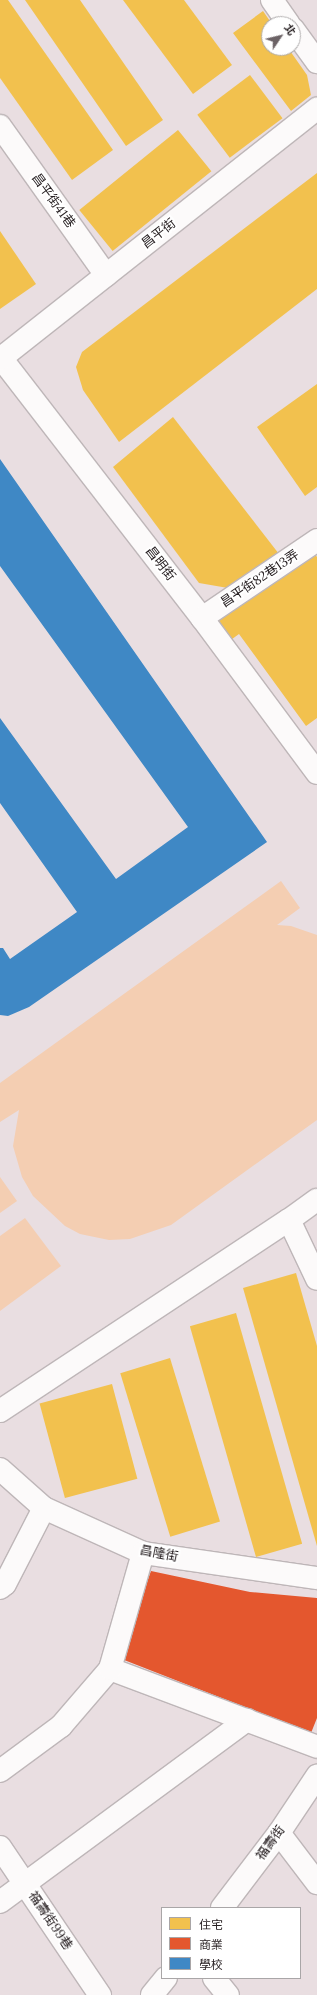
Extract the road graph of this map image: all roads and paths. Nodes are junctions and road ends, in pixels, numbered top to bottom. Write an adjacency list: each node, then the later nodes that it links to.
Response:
1 (272, 0): 2 (street)
2 (283, 16)
3 (301, 40): 4 (street)
4 (317, 62)
5 (317, 109): 7 (street, 昌平街)
6 (0, 126): 7 (street, 昌平街41巷)
7 (106, 275): 8 (street, 昌平街)
8 (0, 358): 10 (street, 昌明街)
9 (317, 540): 10 (street, 昌平街82巷13弄)
10 (202, 618): 11 (street, 昌明街)
11 (317, 773)
12 (317, 1200): 13 (street)
13 (289, 1220): 14 (street); 15 (street)
14 (317, 1279)
15 (0, 1411)
16 (0, 1469): 17 (street, 昌隆街)
17 (44, 1508): 18 (street, 昌隆街); 20 (street)
18 (143, 1552): 19 (street, 昌隆街); 21 (street)
19 (317, 1578)
20 (0, 1588)
21 (110, 1669): 22 (street); 24 (street)
22 (248, 1720): 23 (street); 29 (street)
23 (317, 1747)
24 (0, 1771)
25 (317, 1776): 26 (street, 福壽街)
26 (279, 1833): 28 (street); 31 (street, 福壽街)
27 (0, 1847): 29 (street, 福壽街99巷)
28 (317, 1883)
29 (26, 1884): 30 (street); 34 (street, 福壽街99巷)
30 (0, 1902)
31 (223, 1907)
32 (165, 1979): 35 (street)
33 (215, 1979): 36 (street)
34 (100, 1995)
35 (152, 1995)
36 (228, 1995)

